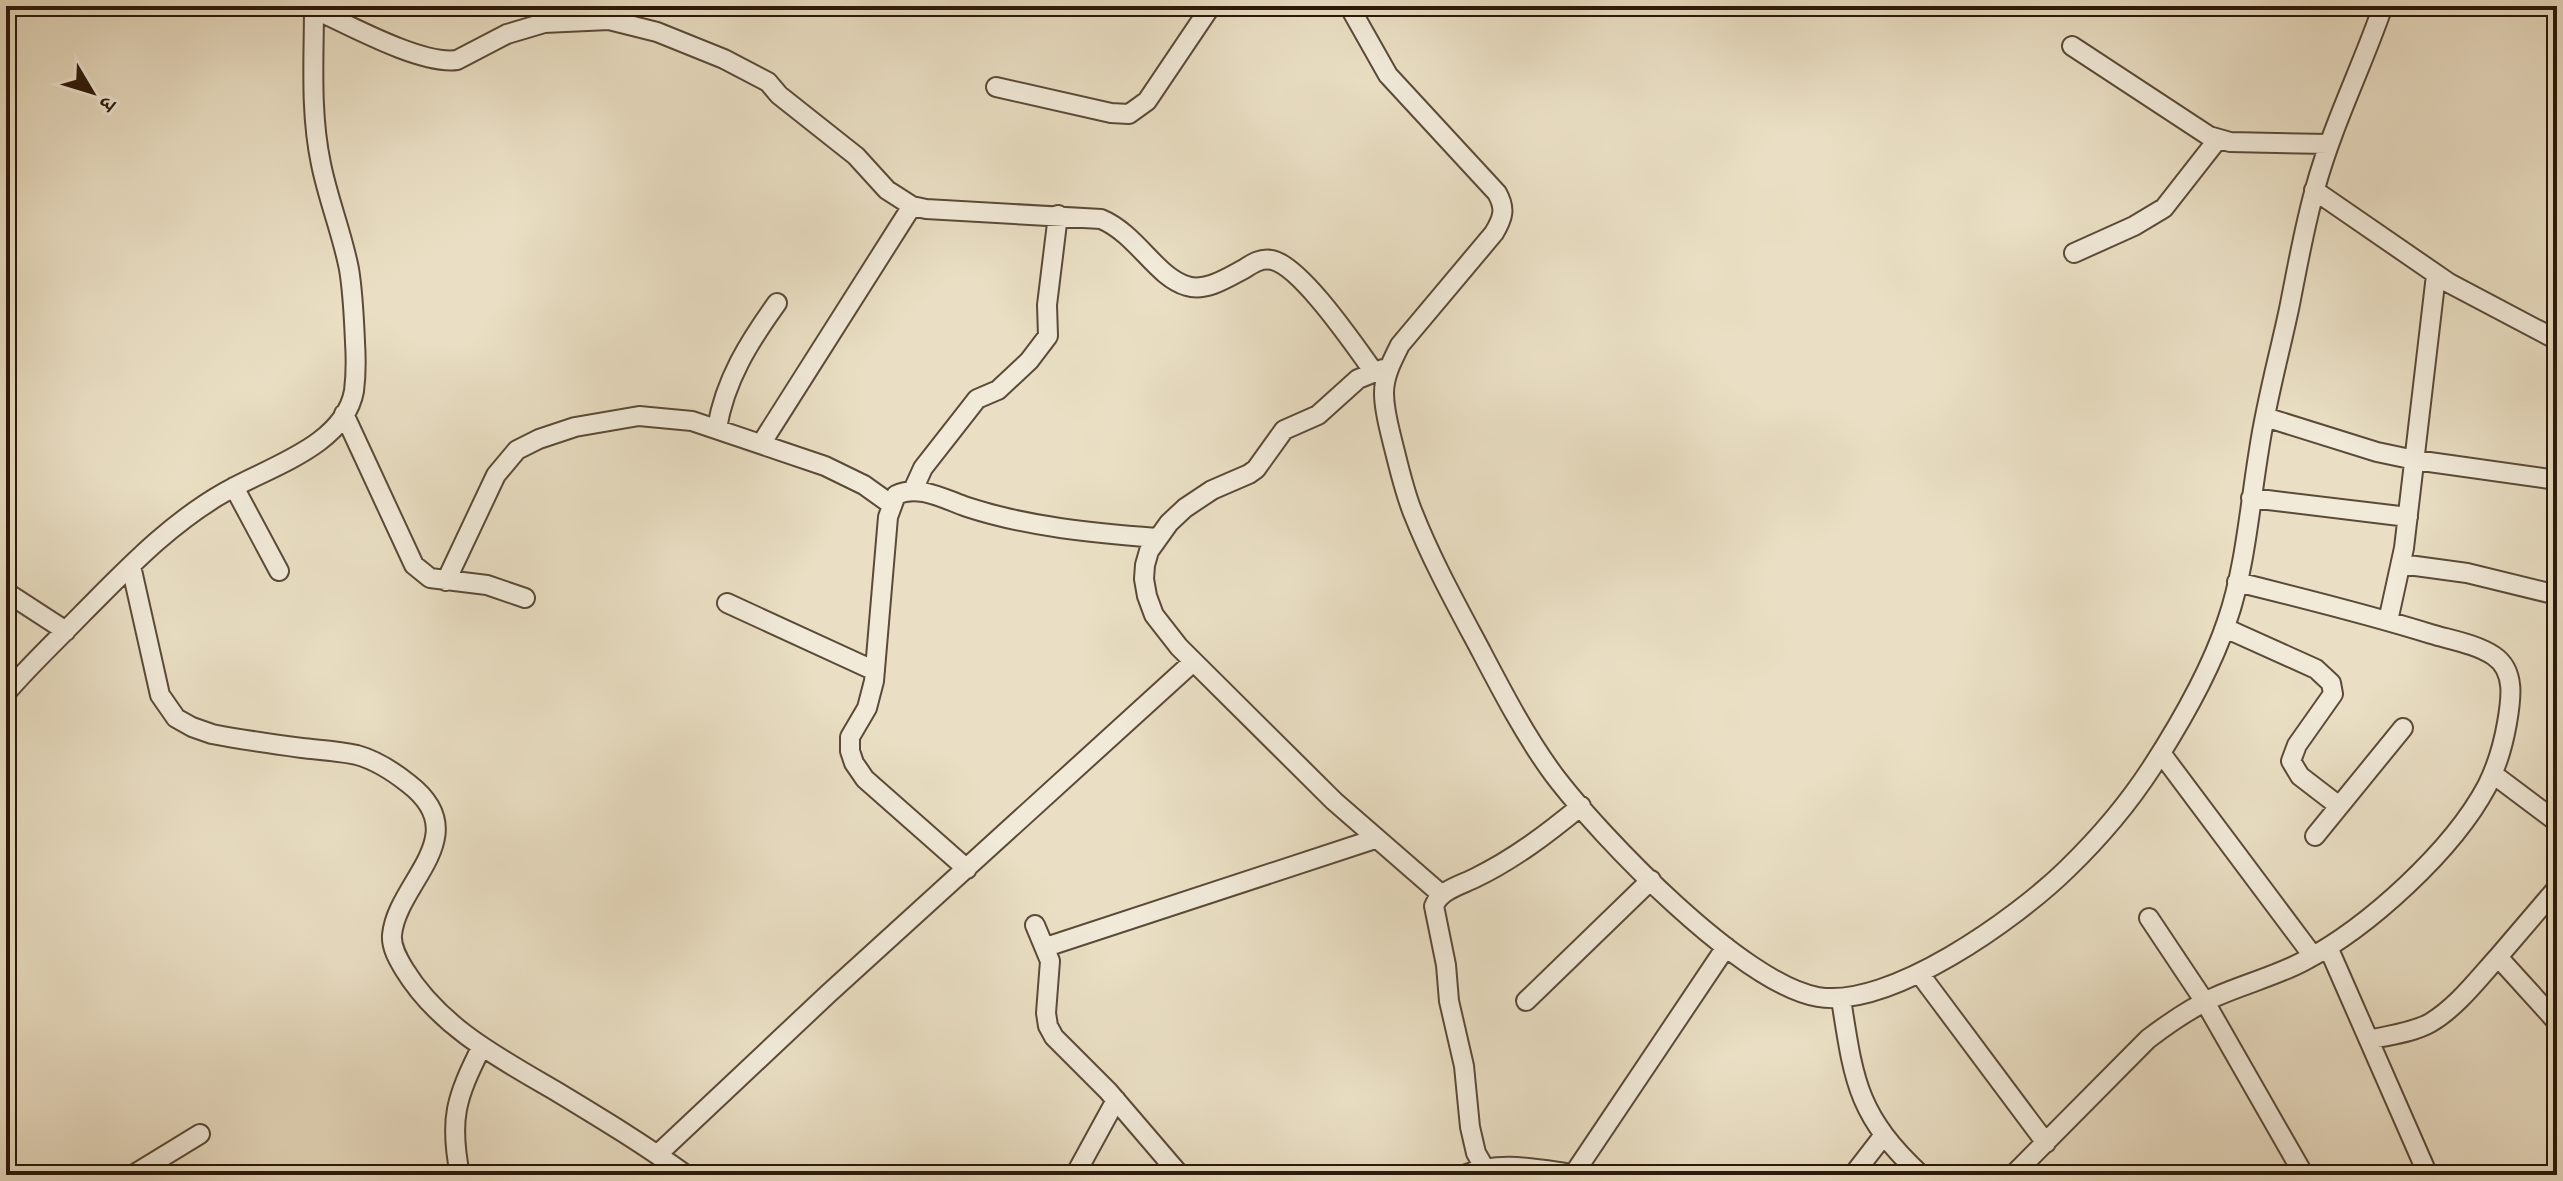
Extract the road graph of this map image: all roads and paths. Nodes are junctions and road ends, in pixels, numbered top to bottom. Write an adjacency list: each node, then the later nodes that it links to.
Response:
1 (1211, 6): 6 (street)
2 (1349, 6): 16 (street)
3 (2383, 6): 8 (street)
4 (314, 8): 10 (street); 17 (street)
5 (2072, 46): 7 (street)
6 (996, 87)
7 (2218, 139): 8 (street); 12 (street)
8 (2329, 144): 9 (street)
9 (2314, 190): 13 (street); 18 (street)
10 (912, 206): 11 (street); 20 (street)
11 (1058, 215): 16 (street); 24 (street)
12 (2074, 253)
13 (2436, 275): 15 (street); 21 (street)
14 (777, 303): 19 (street)
15 (2557, 340)
16 (1382, 369): 28 (street); 47 (street)
17 (344, 414): 23 (street); 32 (street)
18 (2265, 417): 21 (street); 25 (street)
19 (717, 428): 20 (street); 32 (street)
20 (761, 444): 26 (street)
21 (2415, 460): 22 (street); 27 (street)
22 (2557, 480)
23 (234, 487): 30 (street); 31 (street)
24 (913, 490): 26 (street); 28 (street)
25 (2251, 498): 27 (street); 33 (street)
26 (892, 505): 42 (street)
27 (2408, 517): 29 (street)
28 (1157, 538): 41 (street)
29 (2401, 564): 35 (street); 38 (street)
30 (131, 566): 40 (street); 68 (street)
31 (279, 571)
32 (446, 581): 36 (street)
33 (2237, 582): 38 (street); 39 (street)
34 (6, 592): 40 (street)
35 (2557, 595)
36 (525, 598)
37 (727, 603): 42 (street)
38 (2388, 621): 46 (street)
39 (2225, 628): 45 (street); 48 (street)
40 (66, 631): 43 (street)
41 (1193, 662): 51 (street); 52 (street)
42 (875, 671): 52 (street)
43 (6, 693)
44 (2403, 728): 48 (street)
45 (2161, 753): 60 (street); 62 (street)
46 (2493, 774): 49 (street); 60 (street)
47 (1581, 806): 53 (street); 55 (street)
48 (2339, 806): 50 (street)
49 (2557, 822)
50 (2315, 836)
51 (1375, 839): 55 (street); 58 (street)
52 (967, 869): 73 (street)
53 (1651, 880): 59 (street); 64 (street)
54 (2557, 888): 61 (street)
55 (1442, 895): 74 (street)
56 (2149, 918): 65 (street)
57 (1035, 925): 58 (street)
58 (1046, 947): 69 (street)
59 (1726, 947): 63 (street); 75 (street)
60 (2321, 952): 65 (street); 67 (street)
61 (2498, 957): 66 (street); 67 (street)
62 (1919, 973): 63 (street); 72 (street)
63 (1841, 999): 71 (street)
64 (1526, 1001)
65 (2205, 1002): 72 (street); 85 (street)
66 (2557, 1022)
67 (2369, 1040): 86 (street)
68 (481, 1048): 73 (street); 77 (street)
69 (1116, 1100): 79 (street); 80 (street)
70 (200, 1134): 76 (street)
71 (1884, 1135): 82 (street); 83 (street)
72 (2046, 1143): 84 (street)
73 (658, 1154): 78 (street)
74 (1484, 1167): 75 (street); 81 (street)
75 (1573, 1174)
76 (133, 1175)
77 (460, 1175)
78 (686, 1175)
79 (1075, 1175)
80 (1180, 1175)
81 (1464, 1175)
82 (1853, 1175)
83 (1921, 1175)
84 (2013, 1175)
85 (2304, 1175)
86 (2428, 1175)

